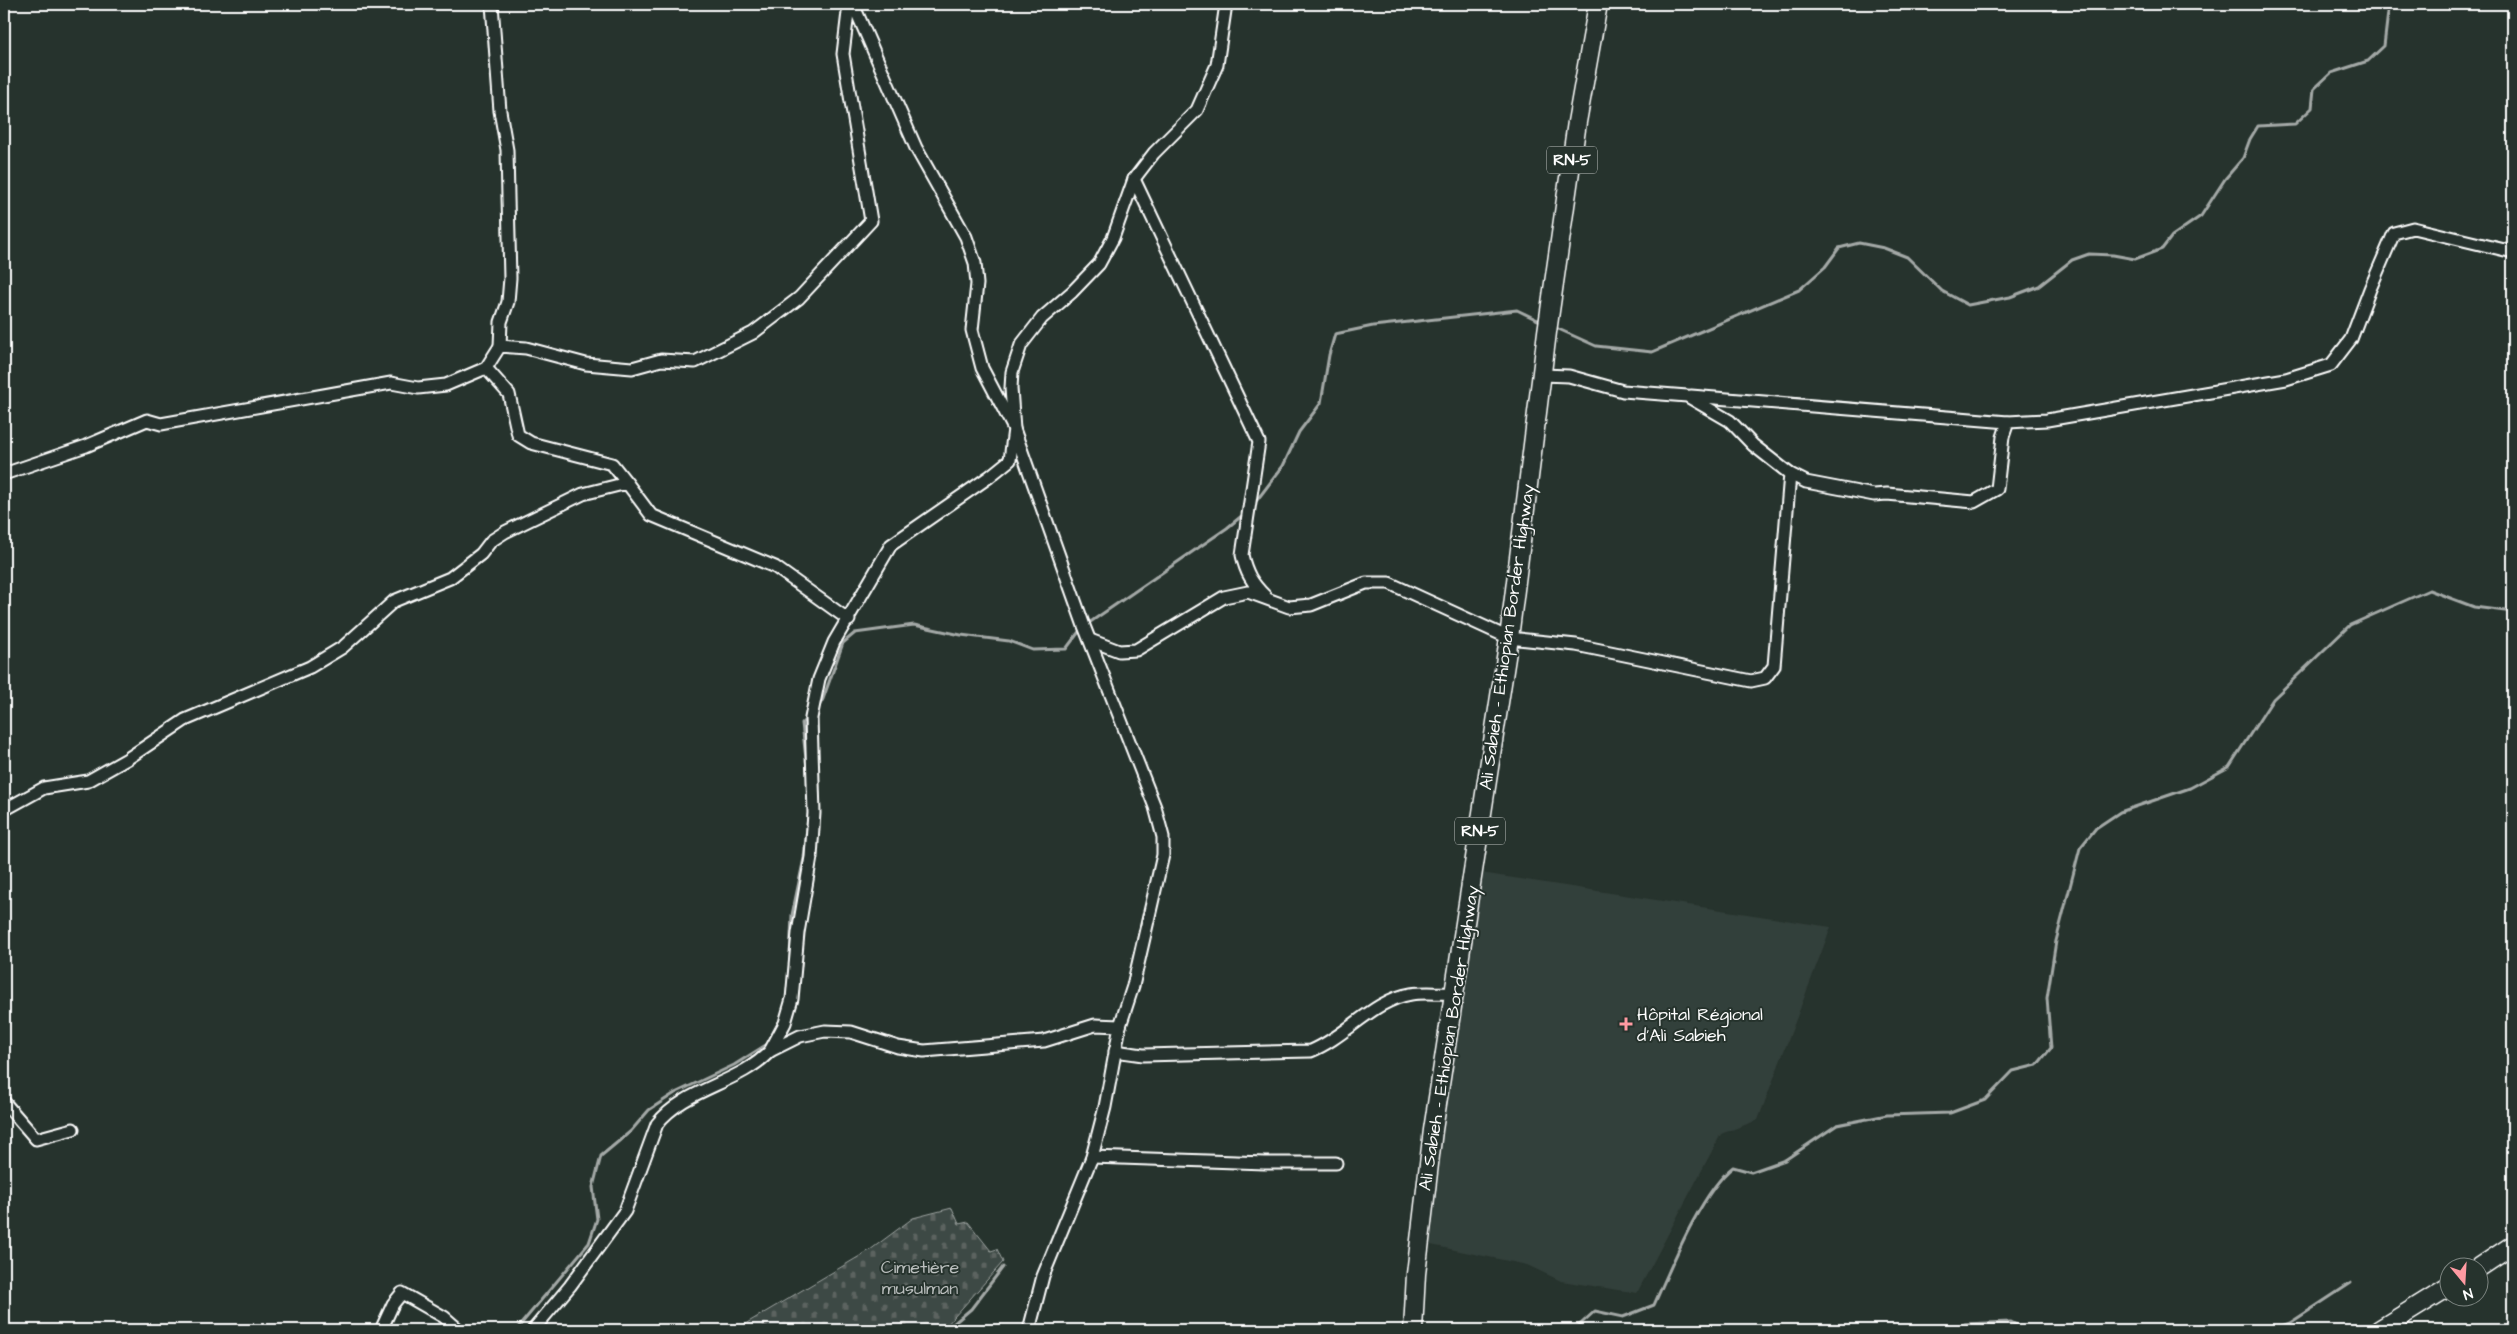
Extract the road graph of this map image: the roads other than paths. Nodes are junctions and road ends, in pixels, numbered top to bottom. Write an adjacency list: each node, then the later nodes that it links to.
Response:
1 (492, 4): 7 (street)
2 (851, 4): 7 (street); 12 (street)
3 (1226, 4): 5 (street)
4 (1598, 4): 9 (main road, Ali Sabieh - Ethiopian Border Highway / RN-5)
5 (1134, 179): 12 (street); 16 (street)
6 (2513, 252): 11 (street)
7 (500, 346): 8 (street)
8 (486, 368): 13 (street); 15 (street)
9 (1542, 374): 10 (street); 18 (main road, Ali Sabieh - Ethiopian Border Highway / RN-5)
10 (1687, 396): 11 (street); 14 (street)
11 (2008, 422): 14 (street)
12 (1014, 429): 17 (street); 19 (street)
13 (4, 474)
14 (1790, 474): 18 (street)
15 (627, 482): 17 (street); 20 (street)
16 (1268, 599): 18 (street); 19 (street)
17 (849, 620): 23 (street)
18 (1509, 638): 21 (main road, Ali Sabieh - Ethiopian Border Highway / RN-5)
19 (1090, 640): 22 (street)
20 (4, 810)
21 (1454, 993): 24 (street); 36 (main road, Ali Sabieh - Ethiopian Border Highway / RN-5)
22 (1120, 1026): 23 (street); 24 (street)
23 (770, 1051): 34 (street)
24 (1115, 1051): 27 (street)
25 (4, 1102): 26 (street)
26 (73, 1129)
27 (1092, 1157): 28 (street); 35 (street)
28 (1336, 1163)
29 (2513, 1246): 30 (main road)
30 (2490, 1261)
31 (2440, 1292): 37 (main road)
32 (382, 1330): 33 (street)
33 (459, 1330)
34 (533, 1330)
35 (1029, 1330)
36 (1413, 1330)
37 (2379, 1330)

